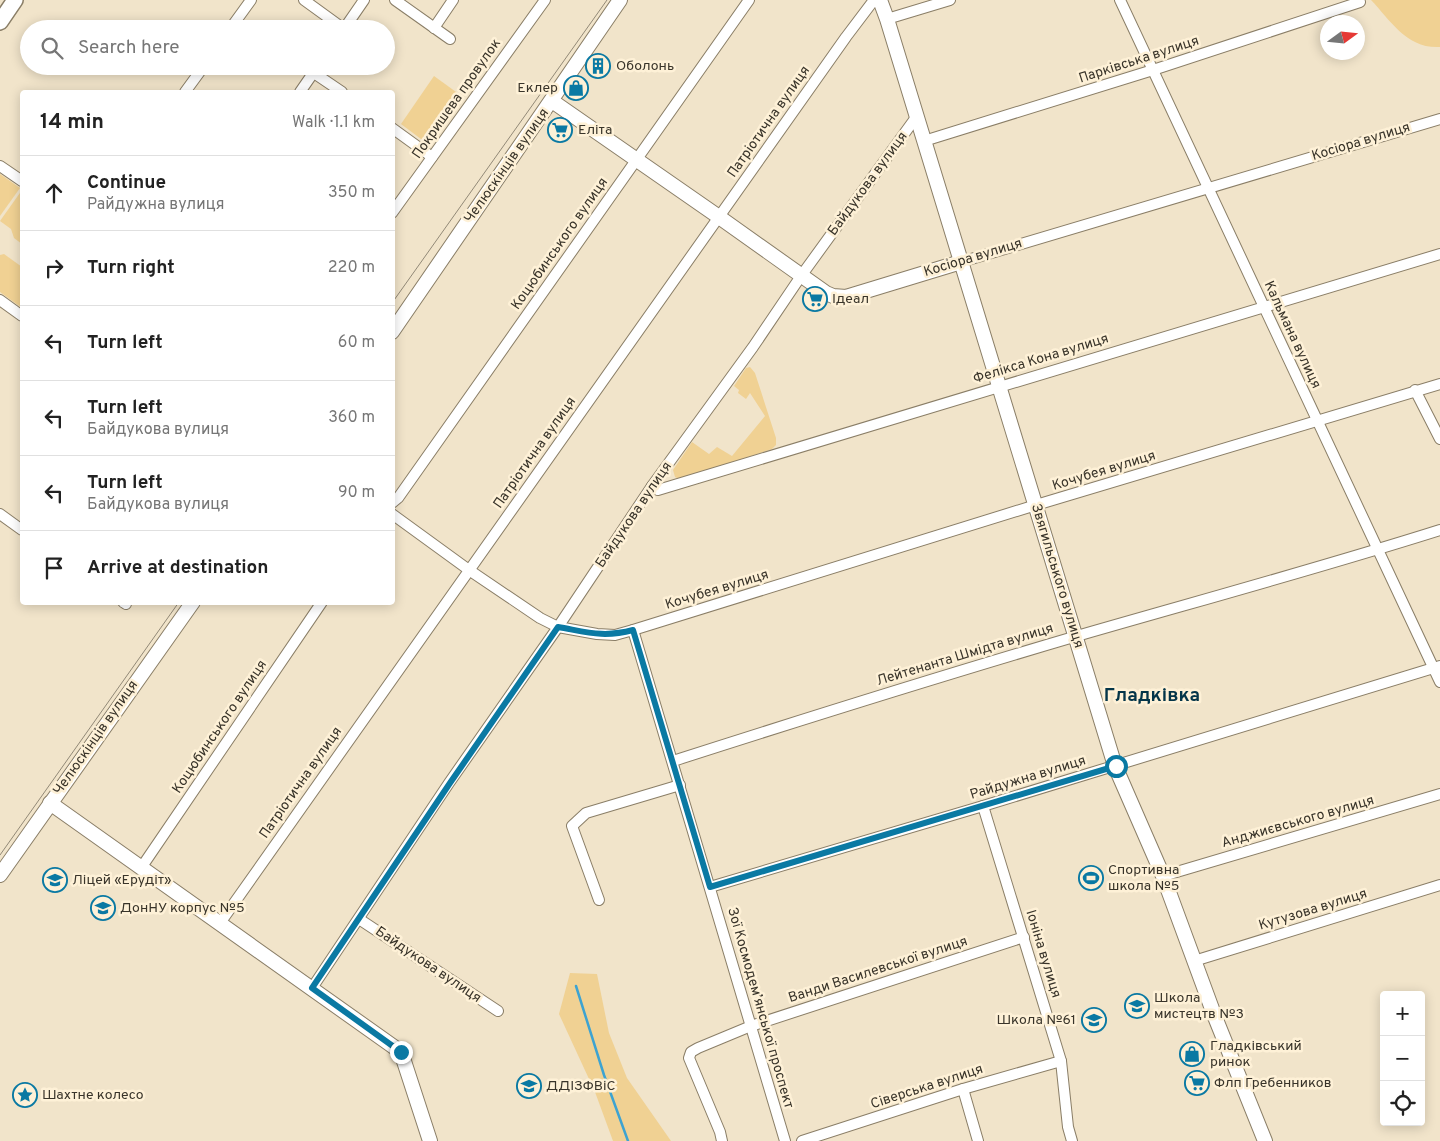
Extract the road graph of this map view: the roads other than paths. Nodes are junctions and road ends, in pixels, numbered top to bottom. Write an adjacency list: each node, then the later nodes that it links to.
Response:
1 (15, 0): 19 (main road)
2 (250, 0): 16 (street)
3 (304, 0): 17 (street)
4 (364, 0): 18 (street)
5 (395, 0): 20 (street)
6 (453, 0): 20 (street)
7 (545, 0): 34 (street, Покришева провулок)
8 (620, 0): 29 (street, Челюскінців вулиця)
9 (748, 0): 35 (street, Коцюбинського вулиця)
10 (874, 0): 40 (street, Патріотична вулиця)
11 (880, 0): 15 (street, Звягильського вулиця)
12 (950, 0): 15 (street)
13 (1120, 0): 22 (street, Кальмана вулиця)
14 (1360, 2): 22 (street, Парківська вулиця)
15 (887, 19): 30 (street, Звягильського вулиця)
16 (236, 20)
17 (332, 20)
18 (350, 20)
19 (0, 22)
20 (434, 28): 21 (street)
21 (450, 40)
22 (1153, 70): 33 (street, Парківська вулиця); 38 (street, Кальмана вулиця)
23 (197, 75): 26 (street)
24 (312, 75): 27 (street)
25 (322, 75): 28 (street)
26 (186, 90)
27 (301, 90)
28 (340, 90)
29 (552, 102): 35 (street, Косіора вулиця); 47 (street, Челюскінців вулиця)
30 (917, 116): 33 (street, Звягильського вулиця); 43 (street, Байдукова вулиця)
31 (1440, 119): 38 (street, Косіора вулиця)
32 (395, 130): 34 (street)
33 (924, 141): 42 (street, Звягильського вулиця)
34 (432, 157): 39 (street, Покришева провулок)
35 (636, 160): 40 (street, Косіора вулиця); 54 (street, Коцюбинського вулиця)
36 (0, 166): 37 (street)
37 (20, 180)
38 (1208, 188): 42 (street, Косіора вулиця); 45 (street, Кальмана вулиця)
39 (395, 209)
40 (719, 217): 43 (street, Косіора вулиця); 61 (street, Патріотична вулиця)
41 (1440, 254): 45 (street, Фелікса Кона вулиця)
42 (961, 262): 43 (street, Косіора вулиця); 49 (street, Звягильського вулиця)
43 (801, 276): 53 (street, Байдукова вулиця)
44 (0, 300): 46 (street)
45 (1264, 306): 49 (street, Фелікса Кона вулиця); 51 (street, Кальмана вулиця)
46 (20, 315)
47 (395, 328)
48 (1440, 384): 50 (street, Кочубея вулиця)
49 (999, 386): 53 (street, Фелікса Кона вулиця); 55 (street, Звягильського вулиця)
50 (1415, 390): 51 (street, Кочубея вулиця); 52 (street)
51 (1318, 420): 55 (street, Кочубея вулиця); 60 (street, Кальмана вулиця)
52 (1440, 439)
53 (652, 486): 64 (street, Байдукова вулиця)
54 (395, 500)
55 (1036, 505): 65 (street, Кочубея вулиця); 66 (street, Звягильського вулиця)
56 (0, 514): 58 (street)
57 (395, 516): 61 (street)
58 (20, 529)
59 (1440, 530): 60 (street, Лейтенанта Шмідта вулиця)
60 (1378, 550): 66 (street, Лейтенанта Шмідта вулиця); 67 (street, Кальмана вулиця)
61 (469, 570): 64 (street); 82 (street, Патріотична вулиця)
62 (190, 605): 73 (street, Челюскінців вулиця)
63 (320, 605): 75 (street, Коцюбинського вулиця)
64 (558, 627): 65 (street); 81 (street, Байдукова вулиця)
65 (633, 630): 69 (street, Зої Космодем’янської проспект)
66 (1076, 637): 69 (street, Лейтенанта Шмідта вулиця); 70 (street, Звягильського вулиця)
67 (1437, 667): 68 (street, Кальмана вулиця); 70 (street, Райдужна вулиця)
68 (1440, 682)
69 (673, 761): 71 (street, Зої Космодем’янської проспект)
70 (1116, 766): 74 (street, Райдужна вулиця); 77 (street, Звягильського вулиця)
71 (680, 786): 79 (street, Зої Космодем’янської проспект); 80 (street)
72 (1440, 794): 77 (street, Анджиєвського вулиця)
73 (50, 804): 75 (street); 76 (street, Челюскінців вулиця)
74 (983, 806): 79 (street, Райдужна вулиця); 83 (street, Іоніна вулиця)
75 (142, 868): 82 (street)
76 (0, 875)
77 (1163, 876): 84 (street, Звягильського вулиця)
78 (1440, 886): 84 (street, Кутузова вулиця)
79 (710, 887): 87 (street, Зої Космодем’янської проспект)
80 (599, 900)
81 (359, 919): 85 (street, Байдукова вулиця); 86 (street, Байдукова вулиця)
82 (220, 923): 85 (street)
83 (1024, 936): 87 (street, Ванди Василевської вулиця); 88 (street, Іоніна вулиця)
84 (1194, 961): 96 (street, Звягильського вулиця)
85 (312, 988): 90 (street)
86 (498, 1011)
87 (751, 1026): 91 (street, Ванди Василевської вулиця); 92 (street, Зої Космодем’янської проспект)
88 (1061, 1061): 89 (street, Сіверська вулиця); 95 (street, Іоніна вулиця)
89 (962, 1090): 93 (street, Сіверська вулиця); 94 (street)
90 (430, 1141)
91 (722, 1141)
92 (785, 1141)
93 (802, 1141)
94 (978, 1141)
95 (1072, 1141)
96 (1265, 1141)

